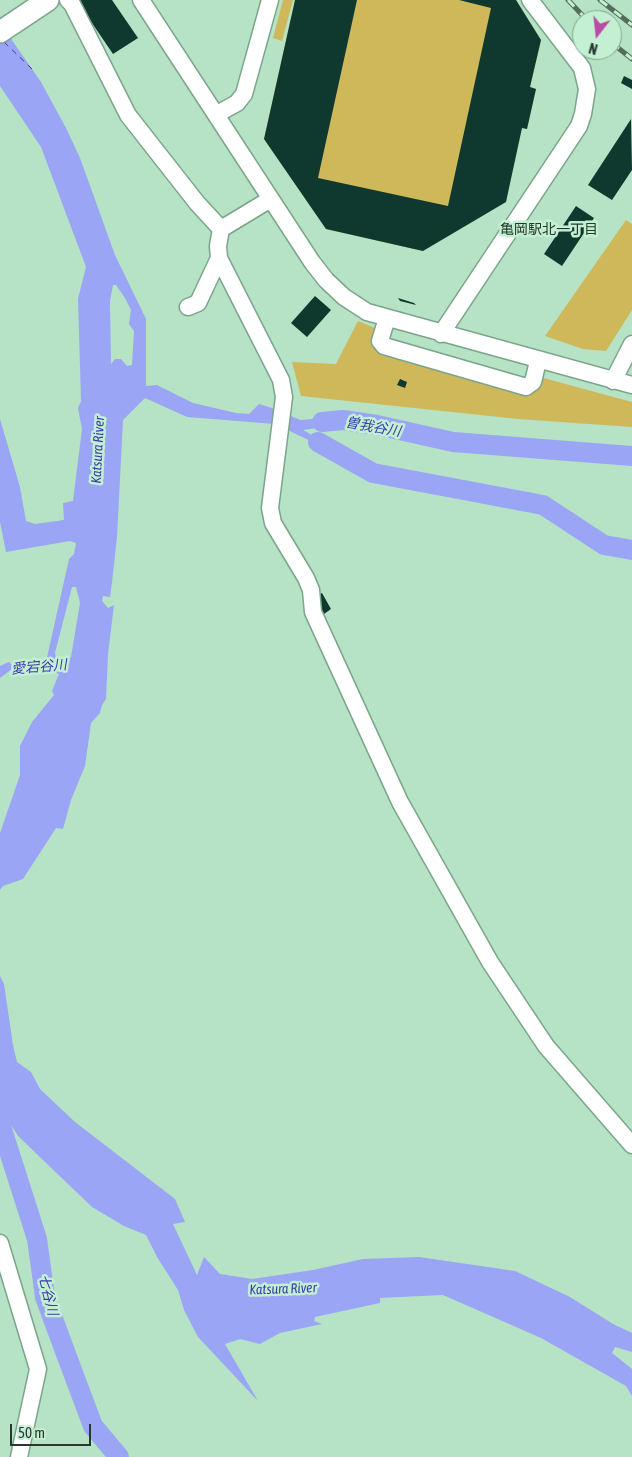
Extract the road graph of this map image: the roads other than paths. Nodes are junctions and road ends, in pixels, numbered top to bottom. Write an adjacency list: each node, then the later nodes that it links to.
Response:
1 (48, 0): 6 (main road)
2 (68, 0): 9 (street)
3 (141, 0): 7 (street)
4 (270, 0): 7 (street)
5 (530, 0): 13 (street)
6 (0, 32)
7 (217, 114): 8 (street)
8 (269, 200): 9 (street); 12 (street)
9 (221, 229): 10 (street)
10 (219, 258): 11 (street); 19 (street)
11 (188, 307)
12 (387, 318): 13 (street); 15 (street)
13 (441, 334): 15 (street)
14 (632, 344): 17 (street)
15 (538, 361): 17 (street)
16 (632, 363): 17 (street)
17 (612, 381): 18 (street)
18 (632, 385)
19 (632, 1144)
20 (0, 1242): 21 (street)
21 (19, 1457)

